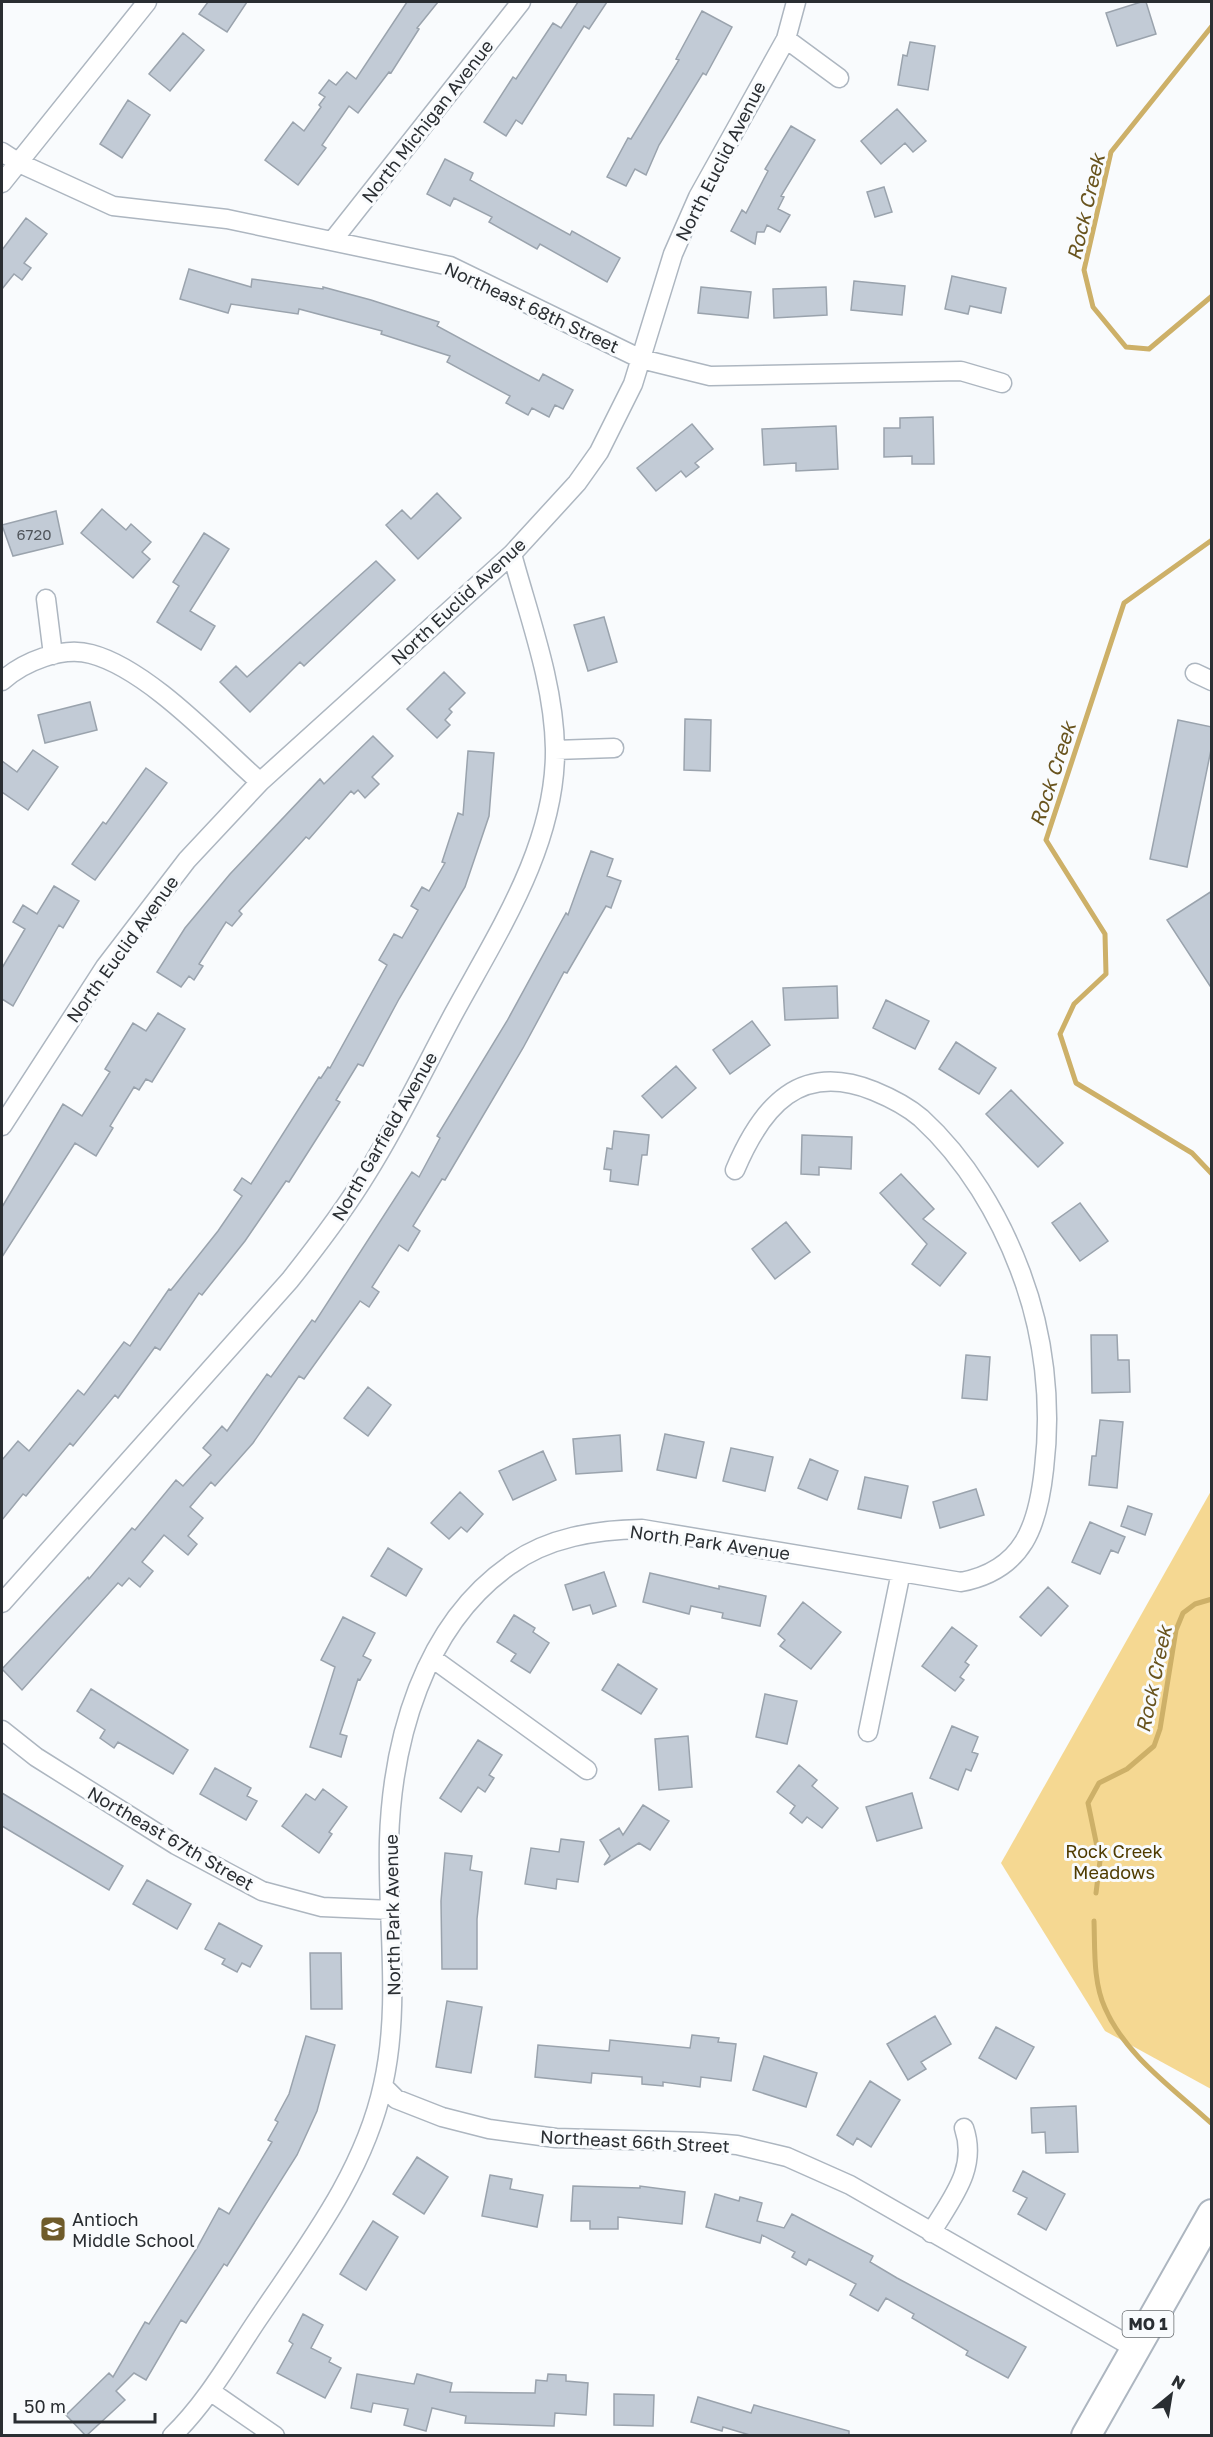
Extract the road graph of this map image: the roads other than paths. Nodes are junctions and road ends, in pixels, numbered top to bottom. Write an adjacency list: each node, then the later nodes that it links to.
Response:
1 (147, 2): 7 (street)
2 (521, 2): 9 (street, North Michigan Avenue)
3 (796, 2): 4 (street, North Euclid Avenue)
4 (786, 39): 5 (street); 10 (street, North Euclid Avenue)
5 (839, 78)
6 (2, 152): 7 (street, Northeast 68th Street)
7 (19, 163): 8 (street); 9 (street, Northeast 68th Street)
8 (2, 183)
9 (333, 240): 10 (street, Northeast 68th Street)
10 (641, 359): 11 (street, Northeast 68th Street); 12 (street, North Euclid Avenue)
11 (1002, 383)
12 (512, 554): 19 (street, North Garfield Avenue); 20 (street, North Euclid Avenue)
13 (46, 599): 14 (street)
14 (53, 655): 16 (street); 20 (street)
15 (1195, 673): 17 (street)
16 (2, 681)
17 (1212, 681)
18 (614, 748): 19 (street)
19 (555, 750): 24 (street, North Garfield Avenue)
20 (260, 782): 21 (street, North Euclid Avenue)
21 (2, 1125)
22 (735, 1170): 23 (street, North Park Avenue)
23 (901, 1572): 25 (street, North Park Avenue); 27 (street)
24 (2, 1603)
25 (432, 1658): 28 (street); 29 (street, North Park Avenue)
26 (2, 1730): 29 (street, Northeast 67th Street)
27 (868, 1731)
28 (587, 1770)
29 (391, 1910): 30 (street, North Park Avenue)
30 (383, 2086): 33 (street, Northeast 66th Street); 35 (street, North Park Avenue)
31 (964, 2128): 33 (street)
32 (1212, 2214): 34 (main road, MO 1)
33 (931, 2233): 34 (street, Northeast 66th Street)
34 (1134, 2348): 38 (main road, MO 1)
35 (210, 2391): 36 (street, North Park Avenue); 37 (street)
36 (172, 2436)
37 (275, 2436)
38 (1086, 2436)

